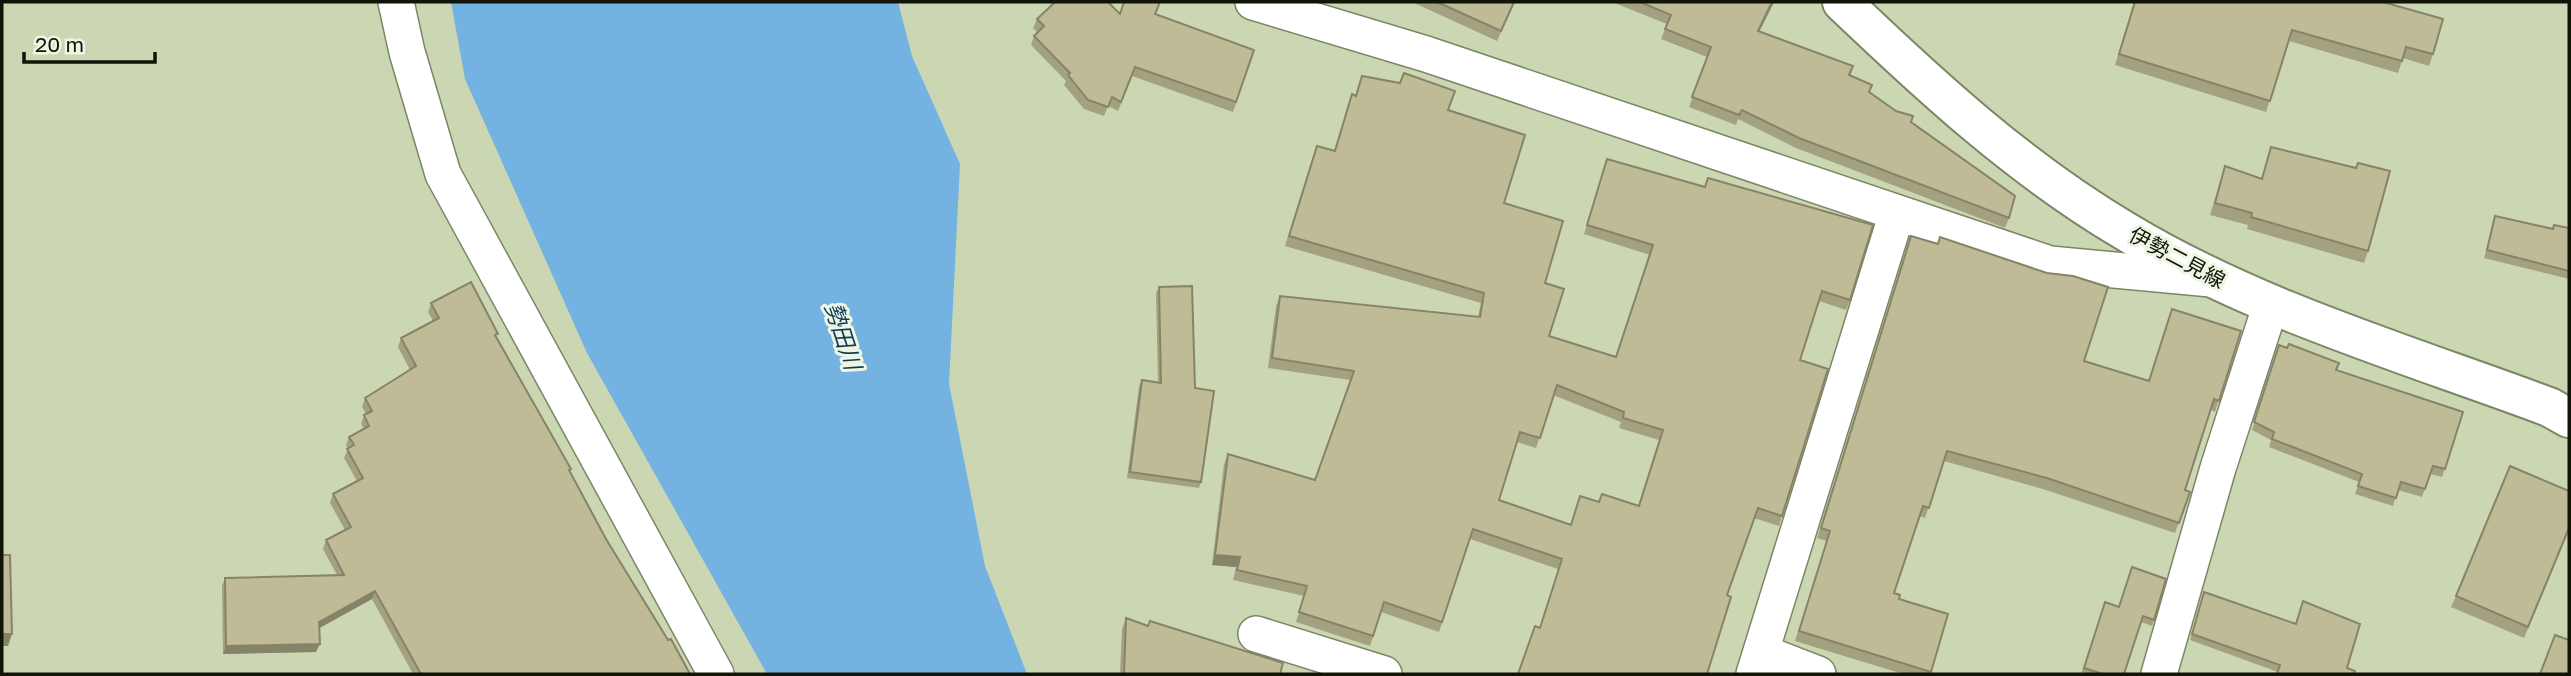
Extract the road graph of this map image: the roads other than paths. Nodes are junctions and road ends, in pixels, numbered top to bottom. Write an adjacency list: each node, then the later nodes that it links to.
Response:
1 (396, 2): 10 (street)
2 (1253, 2): 4 (street)
3 (1842, 2): 5 (main road, 伊勢二見線)
4 (1897, 213): 5 (street); 9 (street)
5 (2214, 279): 6 (main road, 伊勢二見線)
6 (2272, 304): 7 (main road, 伊勢二見線); 13 (street)
7 (2569, 418)
8 (1256, 634): 11 (street)
9 (1758, 663): 12 (street)
10 (716, 674)
11 (1384, 674)
12 (1818, 674)
13 (2159, 674)

